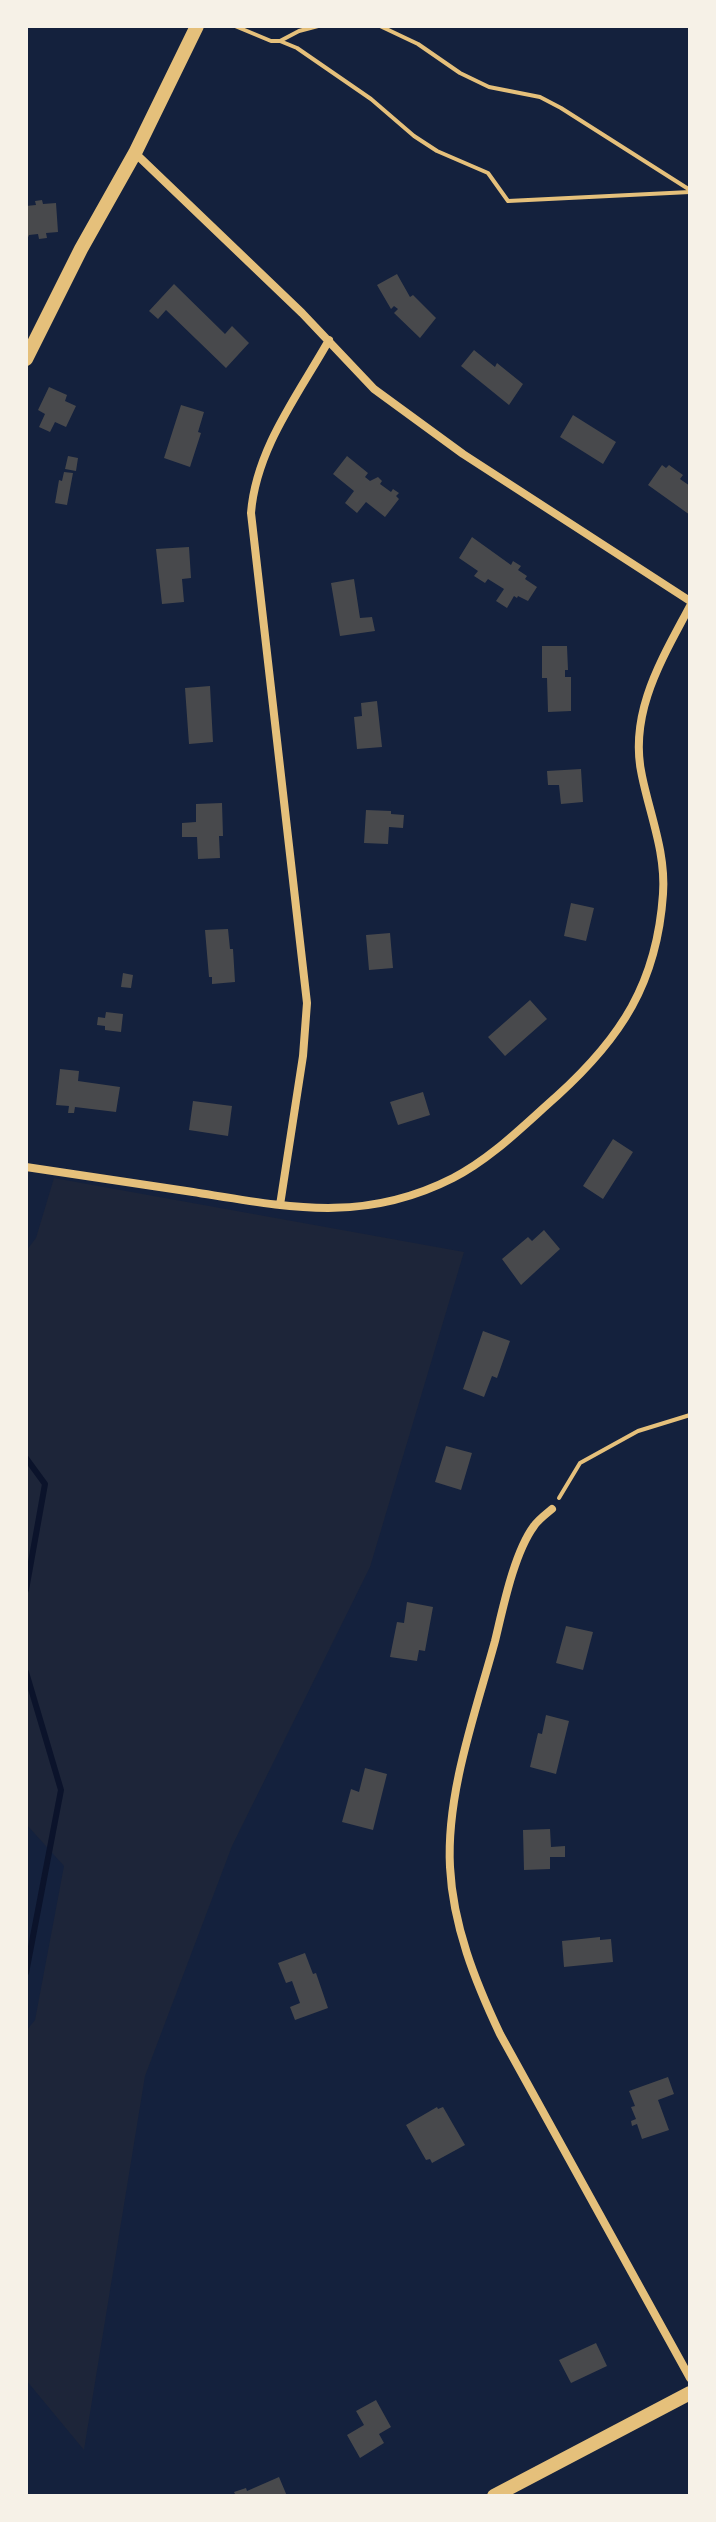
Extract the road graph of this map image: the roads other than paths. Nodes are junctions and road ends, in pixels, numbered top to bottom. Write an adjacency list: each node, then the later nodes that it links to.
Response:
1 (197, 26): 2 (main road)
2 (135, 153): 3 (street); 4 (main road)
3 (329, 340): 5 (street); 7 (street)
4 (26, 359)
5 (690, 604): 7 (street)
6 (26, 1167): 7 (street)
7 (280, 1205)
8 (552, 1509): 9 (street)
9 (690, 2378)
10 (690, 2393): 11 (main road)
11 (494, 2496)

